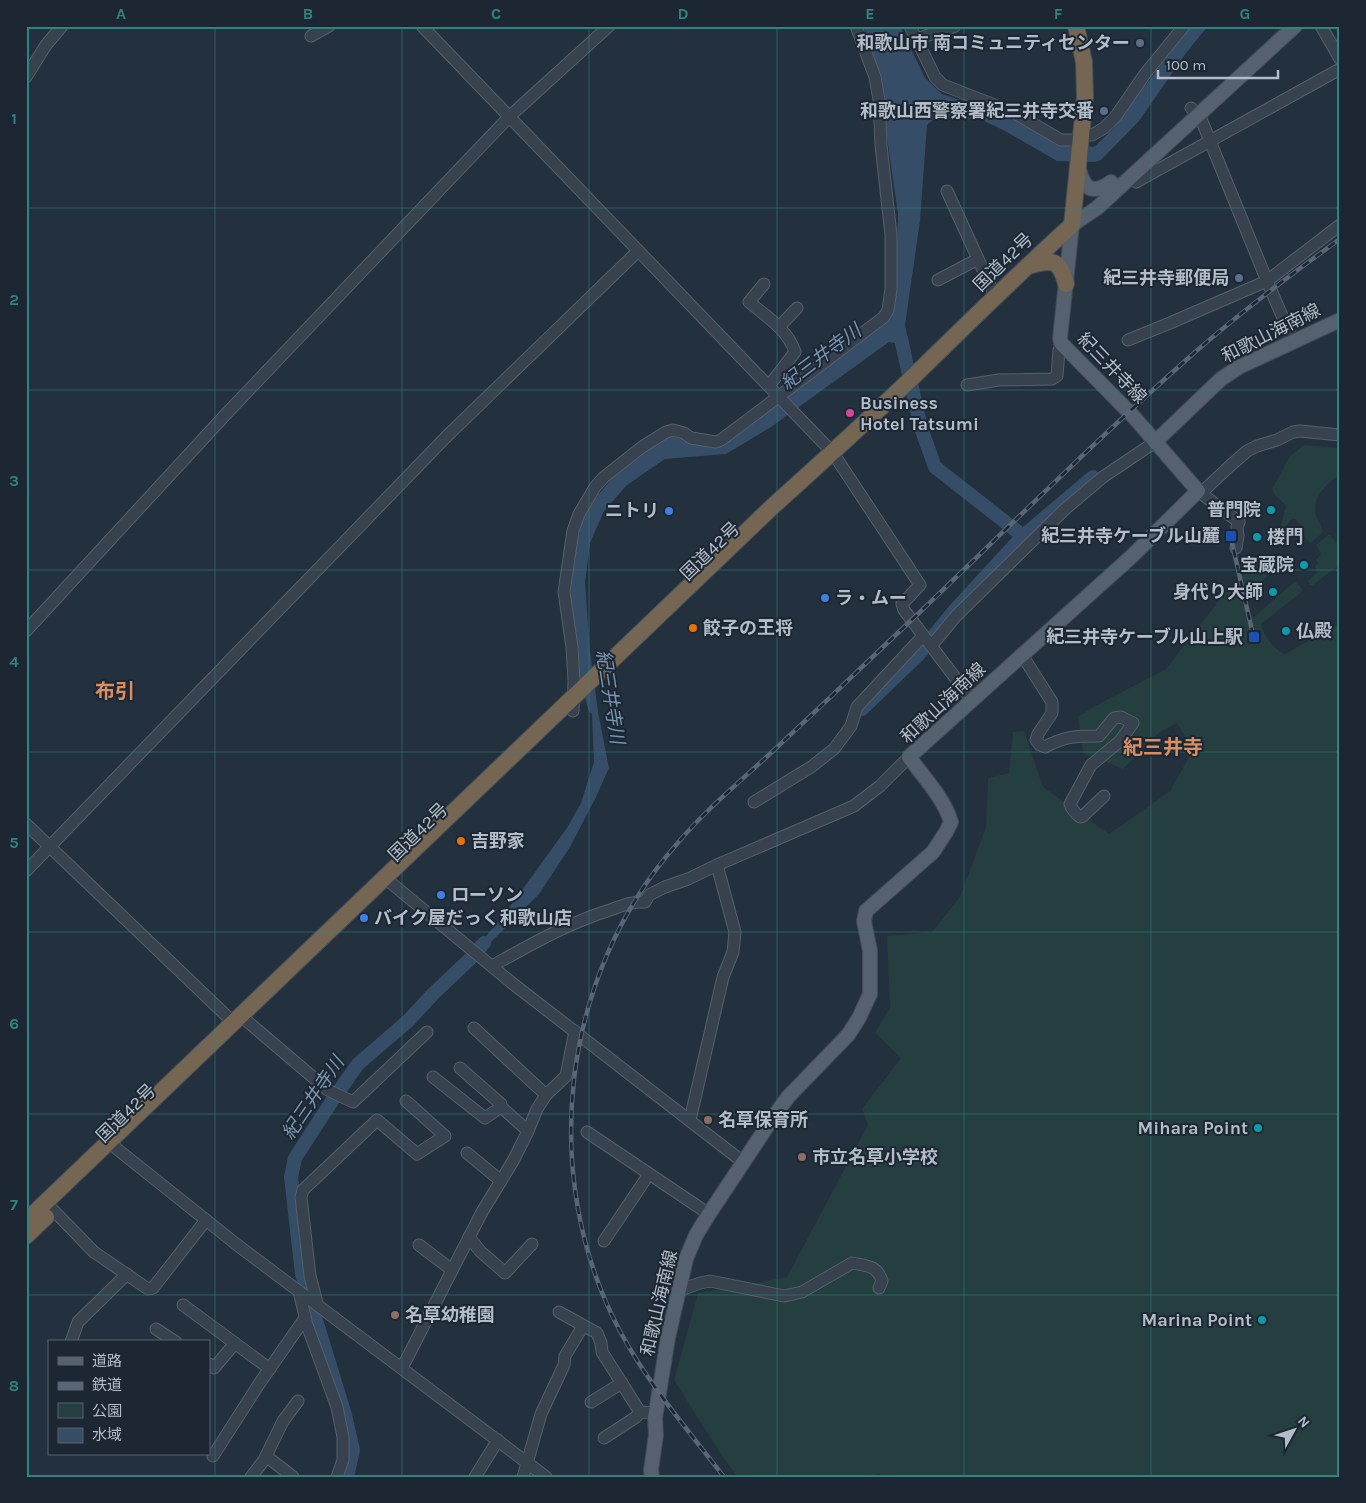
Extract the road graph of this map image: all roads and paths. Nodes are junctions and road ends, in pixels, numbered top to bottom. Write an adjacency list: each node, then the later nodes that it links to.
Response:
1 (62, 26): 15 (street)
2 (422, 26): 17 (street)
3 (610, 26): 17 (street)
4 (856, 26): 42 (street)
5 (910, 26): 12 (street)
6 (954, 26): 12 (street)
7 (1076, 26): 18 (highway)
8 (1184, 26): 18 (street)
9 (1281, 26): 16 (main road)
10 (1295, 26): 16 (main road)
11 (1322, 26): 13 (street)
12 (917, 39): 18 (street)
13 (1340, 59)
14 (1340, 69): 19 (street)
15 (26, 77)
16 (1194, 111): 19 (street); 21 (main road); 22 (main road)
17 (509, 117): 26 (street); 48 (street)
18 (1080, 140): 20 (highway)
19 (1210, 141): 21 (street); 30 (street)
20 (1077, 166): 22 (main road); 24 (highway)
21 (1130, 177): 24 (main road)
22 (1111, 182): 24 (main road)
23 (947, 191): 27 (street)
24 (1072, 225): 28 (highway, 国道42号); 32 (main road, 紀三井寺線)
25 (1340, 225): 30 (street)
26 (638, 251): 41 (street); 58 (street)
27 (978, 259): 29 (street); 33 (street)
28 (1026, 266): 32 (highway); 33 (highway, 国道42号)
29 (938, 280)
30 (1267, 282): 37 (street); 38 (street)
31 (764, 284): 36 (street)
32 (1066, 284): 39 (main road, 紀三井寺線)
33 (995, 296): 45 (highway, 国道42号)
34 (797, 308): 36 (street)
35 (1340, 320): 38 (main road, 和歌山海南線)
36 (779, 327): 41 (street)
37 (1128, 340)
38 (1293, 341): 44 (main road, 和歌山海南線)
39 (1064, 347): 40 (street); 44 (main road, 紀三井寺線)
40 (967, 385)
41 (769, 386): 42 (street)
42 (780, 397): 45 (street); 52 (street)
43 (1340, 435): 46 (street)
44 (1155, 442): 46 (main road); 50 (street)
45 (833, 453): 49 (street); 52 (highway, 国道42号)
46 (1200, 492): 47 (street); 51 (main road, 和歌山海南線)
47 (1236, 548)
48 (26, 631)
49 (924, 636): 50 (street); 56 (street)
50 (930, 646): 53 (street)
51 (1022, 655): 53 (main road, 和歌山海南線); 55 (street)
52 (576, 700): 61 (highway, 国道42号)
53 (972, 700): 54 (main road, 和歌山海南線)
54 (909, 757): 59 (street); 77 (main road, 和歌山海南線)
55 (1104, 796)
56 (754, 802)
57 (26, 824): 58 (street)
58 (49, 846): 60 (street); 63 (street)
59 (717, 865): 62 (street); 72 (street)
60 (26, 871)
61 (389, 881): 62 (street); 63 (highway, 国道42号)
62 (492, 966): 65 (street)
63 (241, 1023): 66 (street); 75 (highway, 国道42号)
64 (474, 1028): 69 (street)
65 (575, 1031): 69 (street); 72 (street)
66 (427, 1032)
67 (460, 1068): 71 (street)
68 (433, 1077): 71 (street)
69 (546, 1096): 73 (street)
70 (406, 1101): 94 (street)
71 (501, 1107): 73 (street)
72 (690, 1120): 77 (street)
73 (528, 1131): 79 (street)
74 (587, 1132): 78 (street)
75 (114, 1145): 80 (highway, 国道42号); 82 (street); 83 (highway, 国道42号)
76 (467, 1153): 79 (street)
77 (743, 1162): 81 (main road, 和歌山海南線)
78 (649, 1174): 81 (street); 86 (street)
79 (501, 1181): 85 (street)
80 (53, 1210): 84 (highway, 国道42号); 90 (street)
81 (708, 1214): 92 (main road, 和歌山海南線)
82 (206, 1220): 90 (street); 93 (street)
83 (26, 1221)
84 (26, 1236)
85 (469, 1237): 87 (street); 89 (street)
86 (604, 1241)
87 (532, 1244)
88 (418, 1245): 89 (street)
89 (452, 1270): 104 (street)
90 (127, 1274): 100 (street)
91 (879, 1288): 92 (street)
92 (678, 1291): 110 (main road, 和歌山海南線)
93 (300, 1292): 94 (street); 97 (street)
94 (317, 1303): 104 (street)
95 (183, 1304): 102 (street)
96 (559, 1312): 98 (street)
97 (305, 1318): 105 (street); 118 (street)
98 (583, 1326): 106 (street); 115 (street)
99 (156, 1329): 101 (street)
100 (72, 1340)
101 (173, 1340)
102 (234, 1343): 103 (street); 105 (street)
103 (210, 1365)
104 (402, 1368): 112 (street)
105 (270, 1369): 113 (street)
106 (622, 1383): 108 (street); 109 (street)
107 (298, 1401): 114 (street)
108 (591, 1402)
109 (640, 1412): 110 (street); 111 (street)
110 (656, 1413): 122 (main road, 和歌山海南線)
111 (604, 1438)
112 (498, 1440): 115 (street); 119 (street)
113 (213, 1456)
114 (266, 1456): 116 (street); 117 (street)
115 (527, 1462): 120 (street); 121 (street)
116 (251, 1477)
117 (293, 1477)
118 (337, 1477)
119 (475, 1477)
120 (523, 1477)
121 (546, 1477)
122 (652, 1477)

